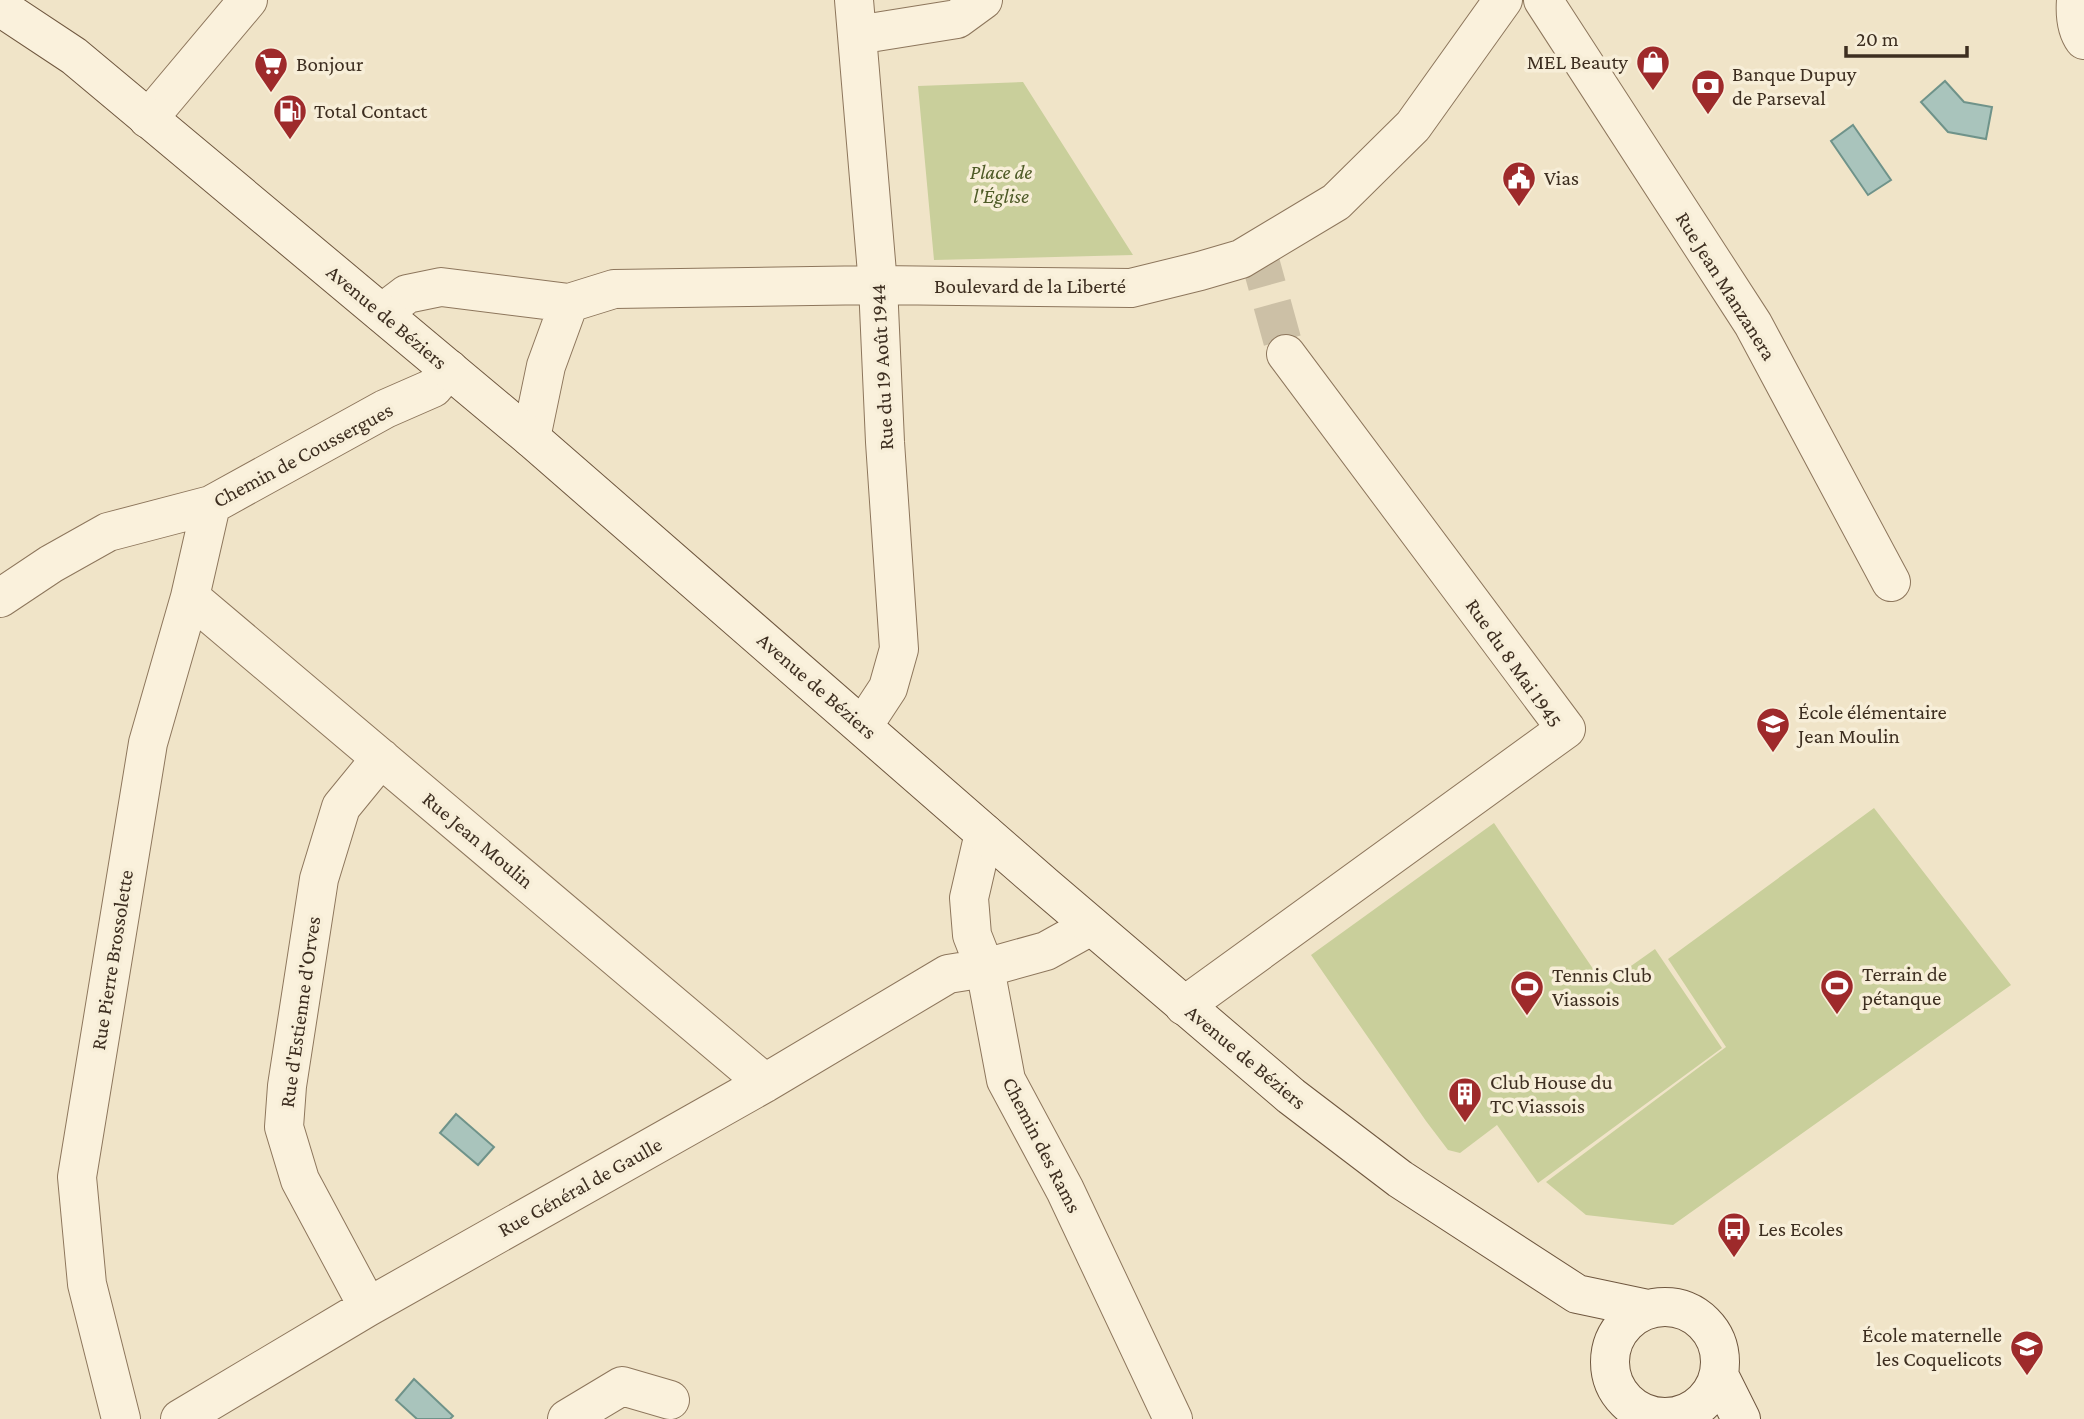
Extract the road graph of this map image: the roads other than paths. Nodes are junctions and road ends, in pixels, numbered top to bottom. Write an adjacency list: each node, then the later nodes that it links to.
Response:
1 (27, 0): 10 (street, Avenue de Béziers)
2 (248, 0): 11 (street)
3 (983, 0): 8 (street)
4 (1503, 0): 12 (street, Boulevard de la Liberté)
5 (1543, 0): 19 (street, Rue Jean Manzanera)
6 (2076, 0): 9 (street)
7 (0, 7): 10 (street, Avenue de Béziers)
8 (855, 18): 12 (street, Rue du 19 Août 1944)
9 (2084, 40)
10 (74, 56): 11 (street, Avenue de Béziers)
11 (148, 119): 14 (street, Avenue de Béziers)
12 (878, 285): 13 (street, Boulevard de la Liberté); 22 (street, Rue du 19 Août 1944)
13 (569, 303): 14 (street); 17 (street)
14 (382, 313): 16 (street, Avenue de Béziers)
15 (1286, 354): 27 (street, Rue du 8 Mai 1945)
16 (449, 369): 17 (street, Avenue de Béziers); 18 (street, Chemin de Coussergues)
17 (531, 438): 22 (street, Avenue de Béziers)
18 (211, 505): 20 (street, Rue Pierre Brossolette); 21 (street, Chemin de Coussergues)
19 (1891, 582)
20 (190, 597): 23 (street, Rue Jean Moulin); 36 (street, Rue Pierre Brossolette)
21 (0, 598)
22 (863, 726): 24 (street, Avenue de Béziers)
23 (381, 758): 28 (street, Rue Jean Moulin); 30 (street, Rue d'Estienne d'Orves)
24 (984, 833): 25 (street, Avenue de Béziers); 26 (street, Chemin des Rams)
25 (1091, 926): 26 (street); 27 (street, Avenue de Béziers)
26 (985, 968): 28 (street, Rue Général de Gaulle); 39 (street, Chemin des Rams)
27 (1184, 1006): 29 (street, Avenue de Béziers)
28 (765, 1083): 30 (street, Rue Général de Gaulle)
29 (1577, 1294): 31 (street, Avenue de Béziers); 32 (street, Avenue de Béziers)
30 (368, 1307): 37 (street, Rue Général de Gaulle)
31 (1648, 1309): 32 (street); 33 (street, Avenue de Béziers)
32 (1611, 1351): 35 (street, Avenue de Béziers)
33 (1719, 1375): 35 (street, Avenue de Béziers); 40 (street, Avenue de Béziers)
34 (670, 1400): 38 (street)
35 (1689, 1417)
36 (121, 1419)
37 (180, 1419)
38 (566, 1419)
39 (1173, 1419)
40 (1741, 1419)

